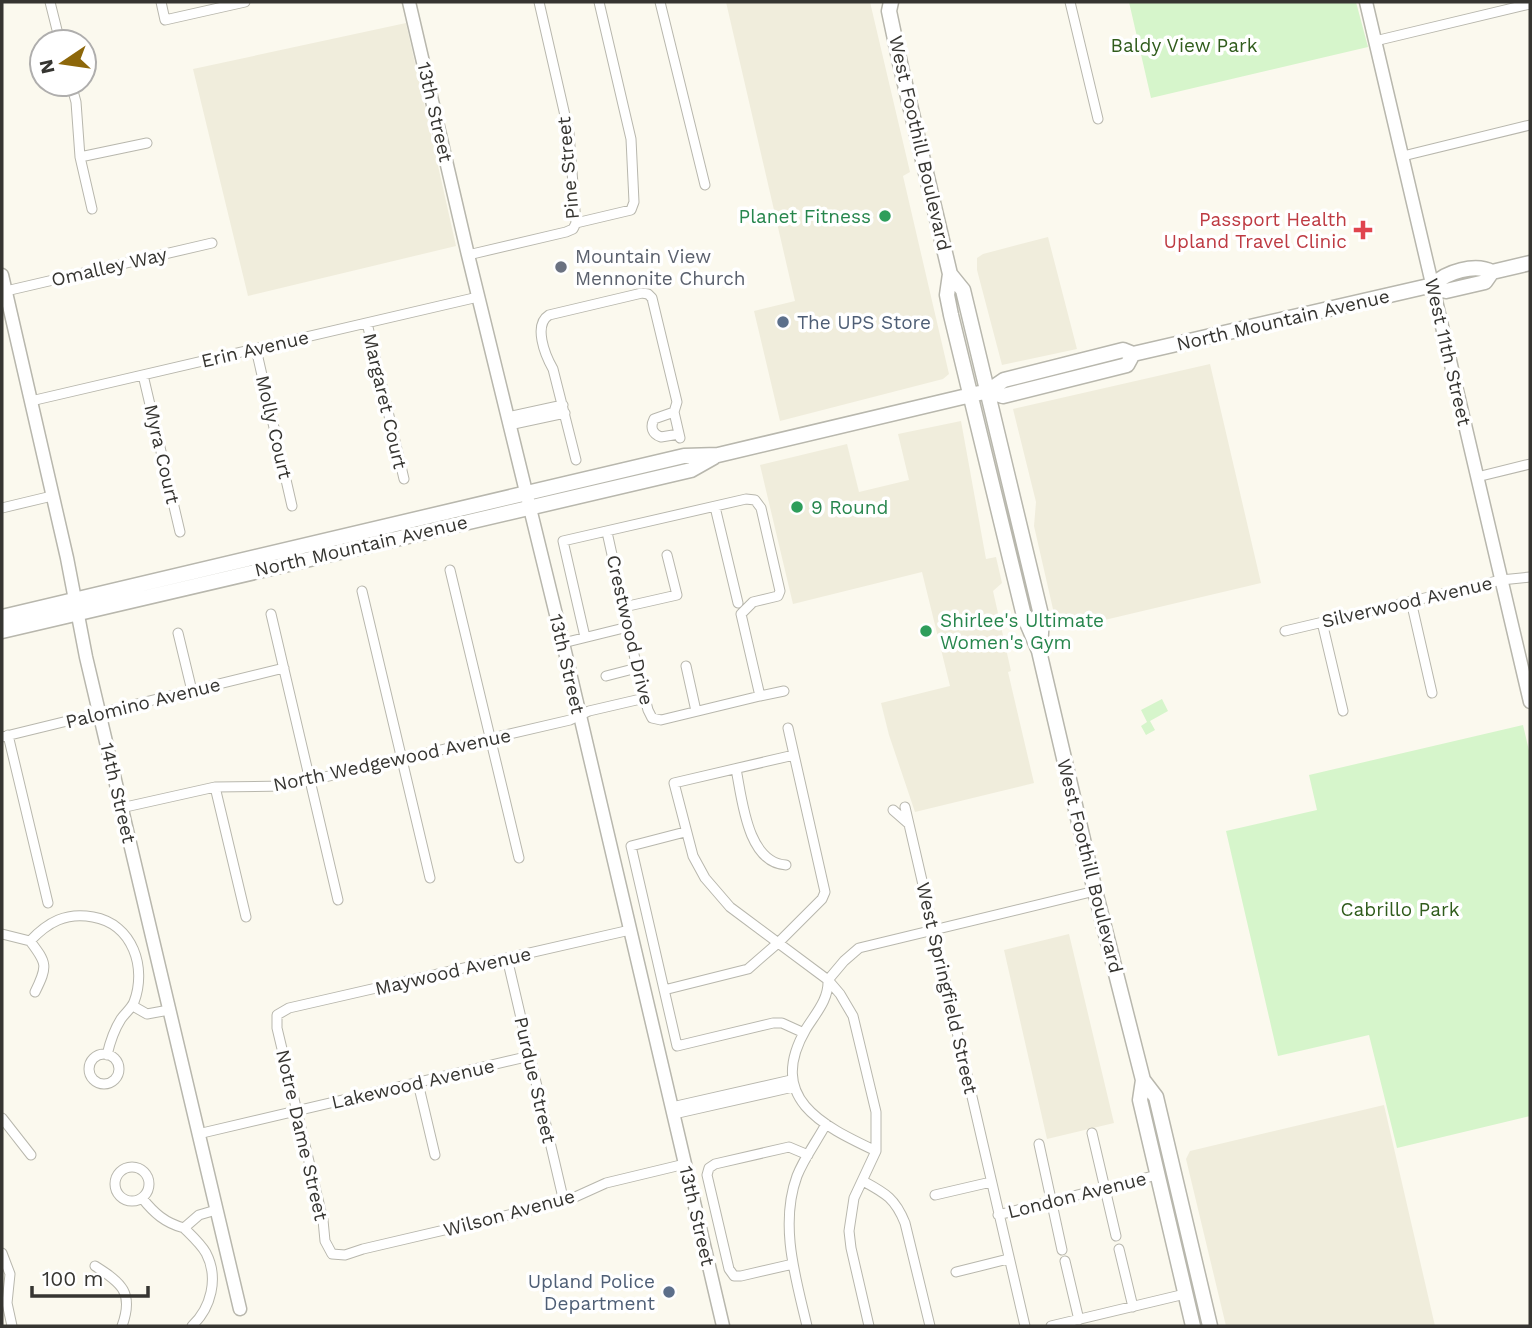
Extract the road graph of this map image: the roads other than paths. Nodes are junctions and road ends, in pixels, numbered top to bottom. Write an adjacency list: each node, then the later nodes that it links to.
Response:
1 (50, 2): 12 (street)
2 (161, 2): 3 (street)
3 (245, 2)
4 (409, 2): 24 (street, 13th Street)
5 (539, 2): 22 (street, Pine Street)
6 (598, 2): 22 (street)
7 (660, 2): 20 (street)
8 (1070, 2): 15 (street)
9 (1366, 2): 13 (street, West 11th Street)
10 (1530, 4): 13 (street)
11 (888, 5): 26 (main road, West Foothill Boulevard)
12 (57, 28)
13 (1375, 41): 18 (street, West 11th Street)
14 (75, 98): 19 (street)
15 (1098, 119)
16 (1530, 125): 18 (street)
17 (147, 143): 19 (street)
18 (1403, 156): 28 (street, West 11th Street)
19 (80, 157): 21 (street)
20 (705, 186)
21 (92, 208)
22 (576, 223): 24 (street, Pine Street)
23 (212, 243): 29 (street, Omalley Way)
24 (468, 255): 30 (street, 13th Street)
25 (1530, 263): 28 (main road, North Mountain Avenue)
26 (950, 274): 34 (main road, West Foothill Boulevard); 35 (main road, West Foothill Boulevard)
27 (2, 275): 29 (street, 14th Street)
28 (1433, 285): 34 (main road, North Mountain Avenue); 42 (street, West 11th Street)
29 (6, 291): 36 (street, 14th Street)
30 (478, 297): 31 (street, Erin Avenue); 39 (street, 13th Street)
31 (367, 323): 32 (street, Erin Avenue); 43 (street, Margaret Court)
32 (256, 349): 33 (street, Erin Avenue); 46 (street, Molly Court)
33 (143, 375): 36 (street, Erin Avenue); 49 (street, Myra Court)
34 (988, 391): 35 (main road, North Mountain Avenue); 69 (main road, West Foothill Boulevard)
35 (970, 394): 45 (main road, North Mountain Avenue); 69 (main road, West Foothill Boulevard)
36 (31, 401): 44 (street, 14th Street)
37 (564, 409): 38 (street); 39 (street); 40 (street)
38 (674, 412): 38 (street)
39 (508, 421): 45 (street, 13th Street)
40 (576, 460)
41 (1530, 464): 42 (street)
42 (1477, 477): 54 (street, West 11th Street)
43 (404, 480)
44 (52, 496): 48 (street); 58 (street, 14th Street)
45 (528, 500): 58 (main road, North Mountain Avenue); 68 (street, 13th Street)
46 (292, 506)
47 (715, 507): 50 (street); 57 (street); 77 (street)
48 (2, 508)
49 (180, 532)
50 (607, 532): 59 (street, Crestwood Drive); 67 (street)
51 (667, 555): 59 (street)
52 (450, 570): 86 (street)
53 (1530, 577): 54 (street, Silverwood Avenue)
54 (1502, 580): 56 (street, Silverwood Avenue); 79 (street, West 11th Street)
55 (362, 590): 88 (street)
56 (1411, 601): 62 (street, Silverwood Avenue); 76 (street)
57 (738, 603)
58 (76, 607): 61 (main road, North Mountain Avenue); 64 (main road, North Mountain Avenue); 82 (street, 14th Street)
59 (624, 607): 63 (street, Crestwood Drive)
60 (271, 614): 71 (street)
61 (2, 617)
62 (1322, 622): 65 (street, Silverwood Avenue); 81 (street)
63 (628, 627): 67 (street); 72 (street, Crestwood Drive)
64 (2, 631)
65 (1285, 631)
66 (178, 634): 74 (street)
67 (585, 637): 68 (street)
68 (563, 643): 83 (street, 13th Street)
69 (1039, 652): 100 (main road, West Foothill Boulevard)
70 (686, 666): 80 (street)
71 (284, 668): 74 (street, Palomino Avenue); 90 (street)
72 (637, 668): 73 (street); 78 (street, Crestwood Drive)
73 (606, 676)
74 (192, 691): 82 (street, Palomino Avenue)
75 (784, 691): 77 (street)
76 (1432, 693)
77 (760, 696): 80 (street)
78 (645, 698): 80 (street, Crestwood Drive); 83 (street, North Wedgewood Avenue)
79 (1530, 702)
80 (696, 711)
81 (1343, 711)
82 (99, 714): 85 (street, Palomino Avenue); 93 (street, 14th Street)
83 (579, 715): 86 (street, North Wedgewood Avenue); 105 (street, 13th Street)
84 (788, 728): 87 (street)
85 (5, 736): 102 (street)
86 (490, 739): 88 (street, North Wedgewood Avenue); 97 (street)
87 (794, 755): 89 (street); 108 (street)
88 (401, 760): 90 (street, North Wedgewood Avenue); 99 (street)
89 (736, 769): 96 (street); 98 (street)
90 (310, 781): 91 (street, North Wedgewood Avenue); 101 (street)
91 (215, 788): 93 (street, North Wedgewood Avenue); 103 (street)
92 (905, 807): 95 (street, West Springfield Street)
93 (121, 808): 114 (street, 14th Street)
94 (893, 810): 95 (street)
95 (910, 825): 104 (street, West Springfield Street)
96 (685, 832): 108 (street); 111 (street)
97 (519, 858)
98 (786, 865)
99 (430, 878)
100 (1095, 891): 104 (street); 119 (main road, West Foothill Boulevard)
101 (338, 900)
102 (48, 903)
103 (246, 917)
104 (934, 929): 110 (street); 138 (street, West Springfield Street)
105 (630, 930): 109 (street, Maywood Avenue); 123 (street, 13th Street)
106 (2, 934): 107 (street)
107 (30, 941): 112 (street); 113 (street)
108 (779, 942): 110 (street); 111 (street)
109 (507, 958): 115 (street, Maywood Avenue); 118 (street, Purdue Street)
110 (828, 980): 116 (street); 130 (street)
111 (664, 990): 116 (street)
112 (35, 992)
113 (133, 1006): 114 (street); 117 (street)
114 (169, 1010): 128 (street, 14th Street)
115 (277, 1015): 124 (street, Notre Dame Street)
116 (804, 1033): 121 (street)
117 (107, 1055)
118 (530, 1056): 120 (street, Lakewood Avenue); 142 (street, Purdue Street)
119 (1143, 1080): 122 (main road, West Foothill Boulevard); 131 (main road, West Foothill Boulevard)
120 (418, 1083): 124 (street, Lakewood Avenue); 133 (street)
121 (792, 1083): 123 (street); 126 (street)
122 (1142, 1106): 131 (main road); 136 (main road, West Foothill Boulevard)
123 (673, 1110): 135 (street, 13th Street)
124 (297, 1111): 128 (street, Lakewood Avenue); 152 (street, Notre Dame Street)
125 (2, 1118): 132 (street)
126 (826, 1124): 130 (street); 134 (street)
127 (1092, 1133): 139 (street)
128 (198, 1134): 144 (street, 14th Street)
129 (1039, 1144): 143 (street)
130 (876, 1151): 137 (street)
131 (1168, 1151): 158 (main road, West Foothill Boulevard)
132 (31, 1155)
133 (435, 1155)
134 (808, 1155): 155 (street); 155 (street)
135 (685, 1164): 142 (street, Wilson Avenue); 166 (street, 13th Street)
136 (1157, 1175): 139 (street, London Avenue); 148 (main road, West Foothill Boulevard)
137 (863, 1181): 168 (street); 169 (street)
138 (991, 1182): 140 (street); 145 (street, West Springfield Street)
139 (1105, 1188): 143 (street, London Avenue); 147 (street)
140 (935, 1195)
141 (142, 1198): 146 (street)
142 (564, 1202): 152 (street, Wilson Avenue)
143 (1051, 1202): 145 (street, London Avenue); 149 (street)
144 (216, 1210): 146 (street); 161 (street, 14th Street)
145 (998, 1215): 153 (street, West Springfield Street)
146 (184, 1227): 165 (street)
147 (1116, 1236)
148 (1172, 1238): 158 (main road); 159 (main road, West Foothill Boulevard)
149 (1062, 1250)
150 (1119, 1250): 160 (street)
151 (2, 1253): 163 (street)
152 (332, 1254)
153 (1008, 1259): 157 (street); 170 (street, West Springfield Street)
154 (1065, 1261): 162 (street)
155 (793, 1264): 167 (street)
156 (95, 1266): 164 (street)
157 (956, 1272)
158 (1202, 1293): 174 (main road, West Foothill Boulevard)
159 (1185, 1294): 160 (street); 172 (main road, West Foothill Boulevard); 173 (main road)
160 (1133, 1307): 162 (street)
161 (240, 1309)
162 (1079, 1320): 171 (street)
163 (12, 1326)
164 (122, 1326)
165 (192, 1326)
166 (723, 1326)
167 (807, 1326)
168 (869, 1326)
169 (930, 1326)
170 (1025, 1326)
171 (1051, 1326)
172 (1193, 1326)
173 (1201, 1326)
174 (1210, 1326)

